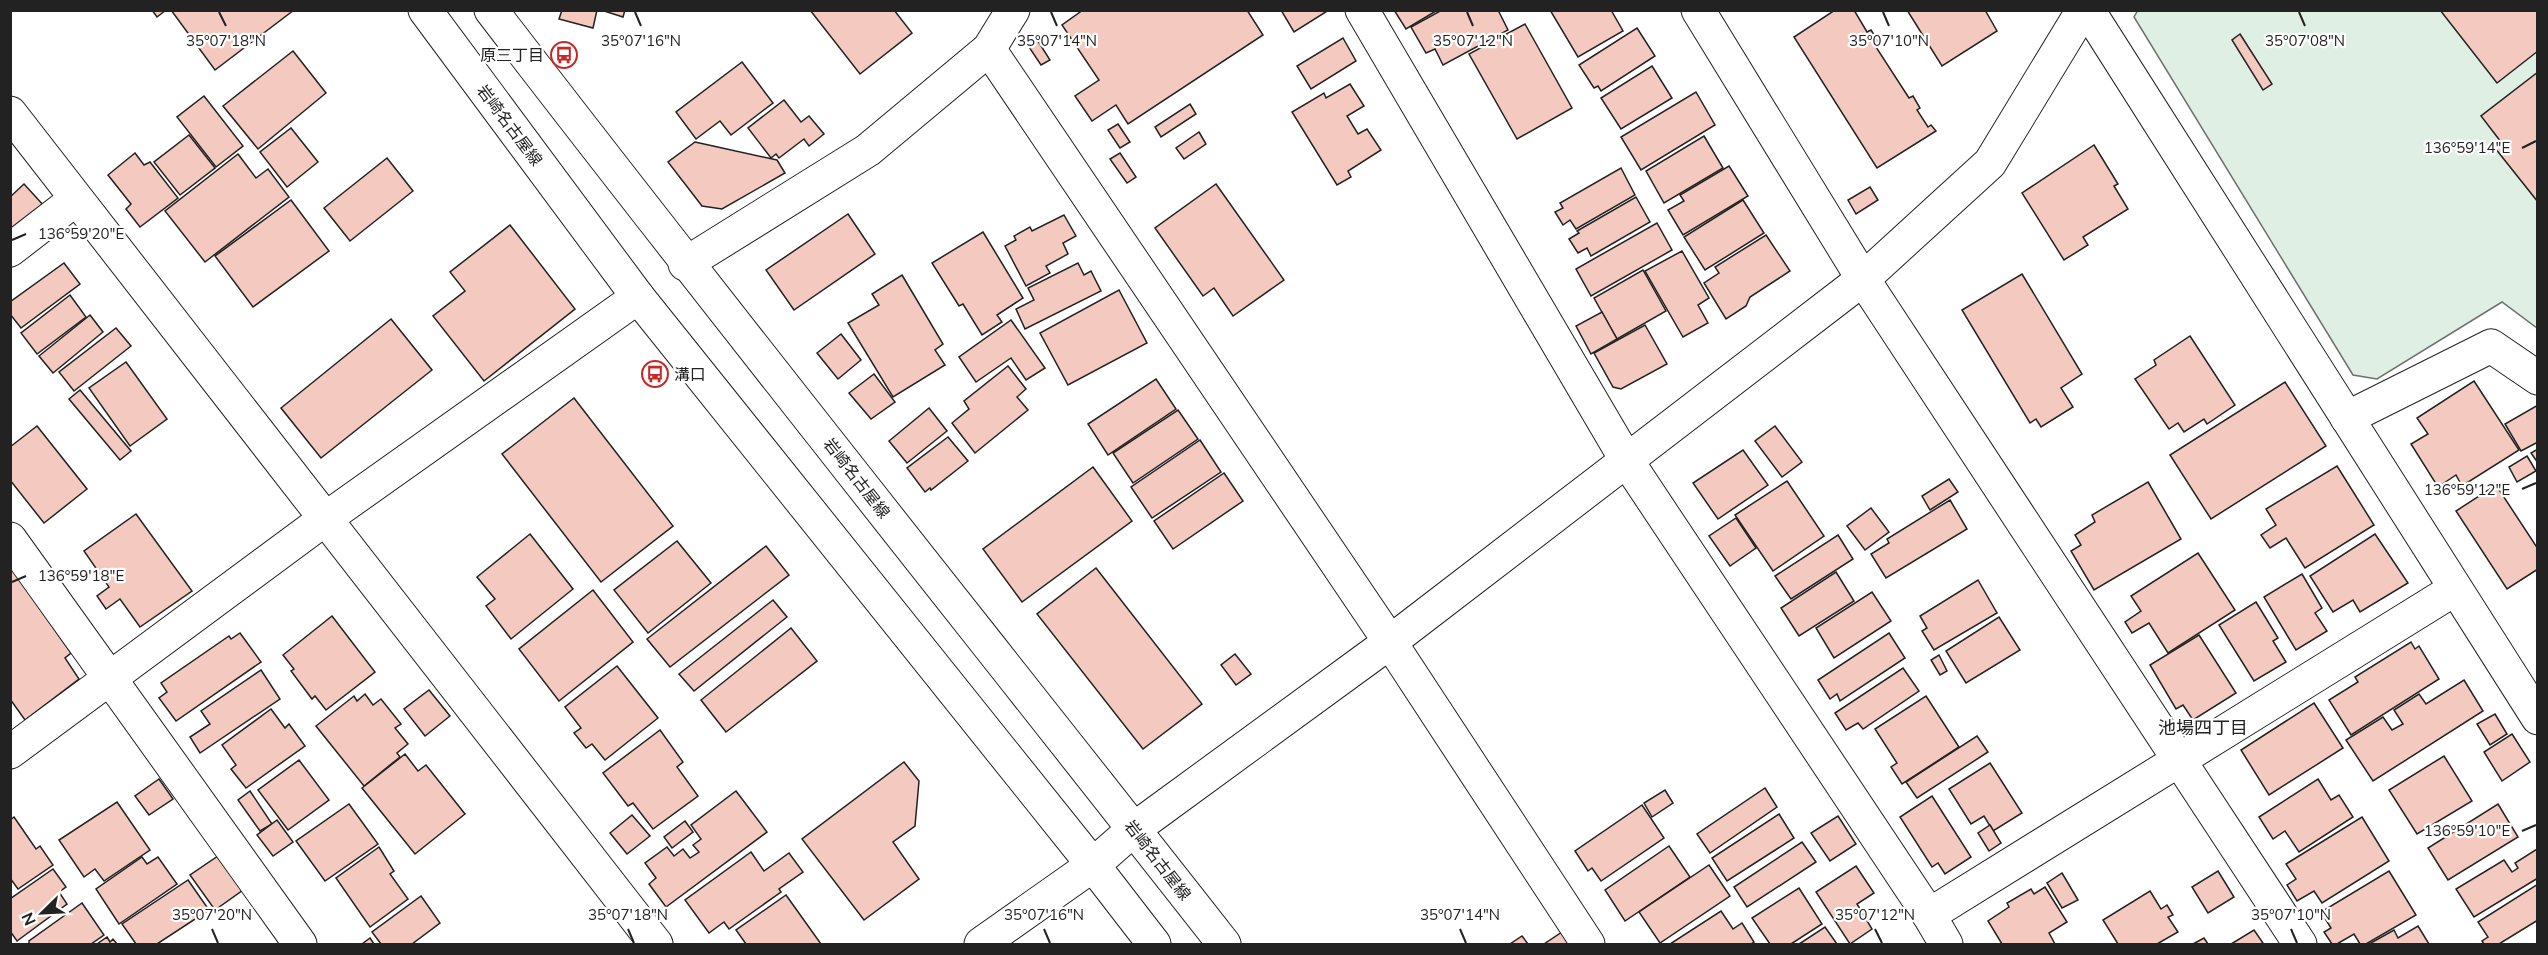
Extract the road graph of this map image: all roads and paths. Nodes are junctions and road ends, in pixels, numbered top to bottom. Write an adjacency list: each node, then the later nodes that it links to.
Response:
1 (425, 10): 13 (street, 岩崎名古屋線)
2 (491, 10): 11 (street, 岩崎名古屋線)
3 (1013, 10): 7 (street)
4 (1362, 10): 16 (street)
5 (1698, 10): 12 (street)
6 (2086, 10): 12 (street); 15 (street)
7 (989, 49): 11 (street); 20 (street)
8 (10, 113): 9 (street)
9 (76, 199): 10 (street); 17 (street)
10 (10, 250)
11 (685, 264): 25 (street, 岩崎名古屋線)
12 (1863, 279): 16 (street); 24 (street)
13 (638, 297): 17 (street); 26 (street, 岩崎名古屋線)
14 (2538, 378): 15 (street)
15 (2347, 418): 19 (street)
16 (1627, 461): 20 (street); 27 (street)
17 (325, 519): 21 (street); 29 (street)
18 (10, 539): 21 (street)
19 (2455, 589): 22 (street); 24 (street)
20 (1390, 642): 25 (street); 33 (street)
21 (110, 678): 23 (street); 28 (street)
22 (2538, 718)
23 (10, 752)
24 (2180, 759): 27 (street); 35 (street)
25 (1134, 829): 26 (street); 32 (street, 岩崎名古屋線)
26 (1093, 865): 30 (street); 31 (street, 岩崎名古屋線)
27 (1929, 915): 34 (street)
28 (300, 945)
29 (656, 945)
30 (981, 945)
31 (1154, 945)
32 (1224, 945)
33 (1588, 945)
34 (1946, 945)
35 (2300, 945)

